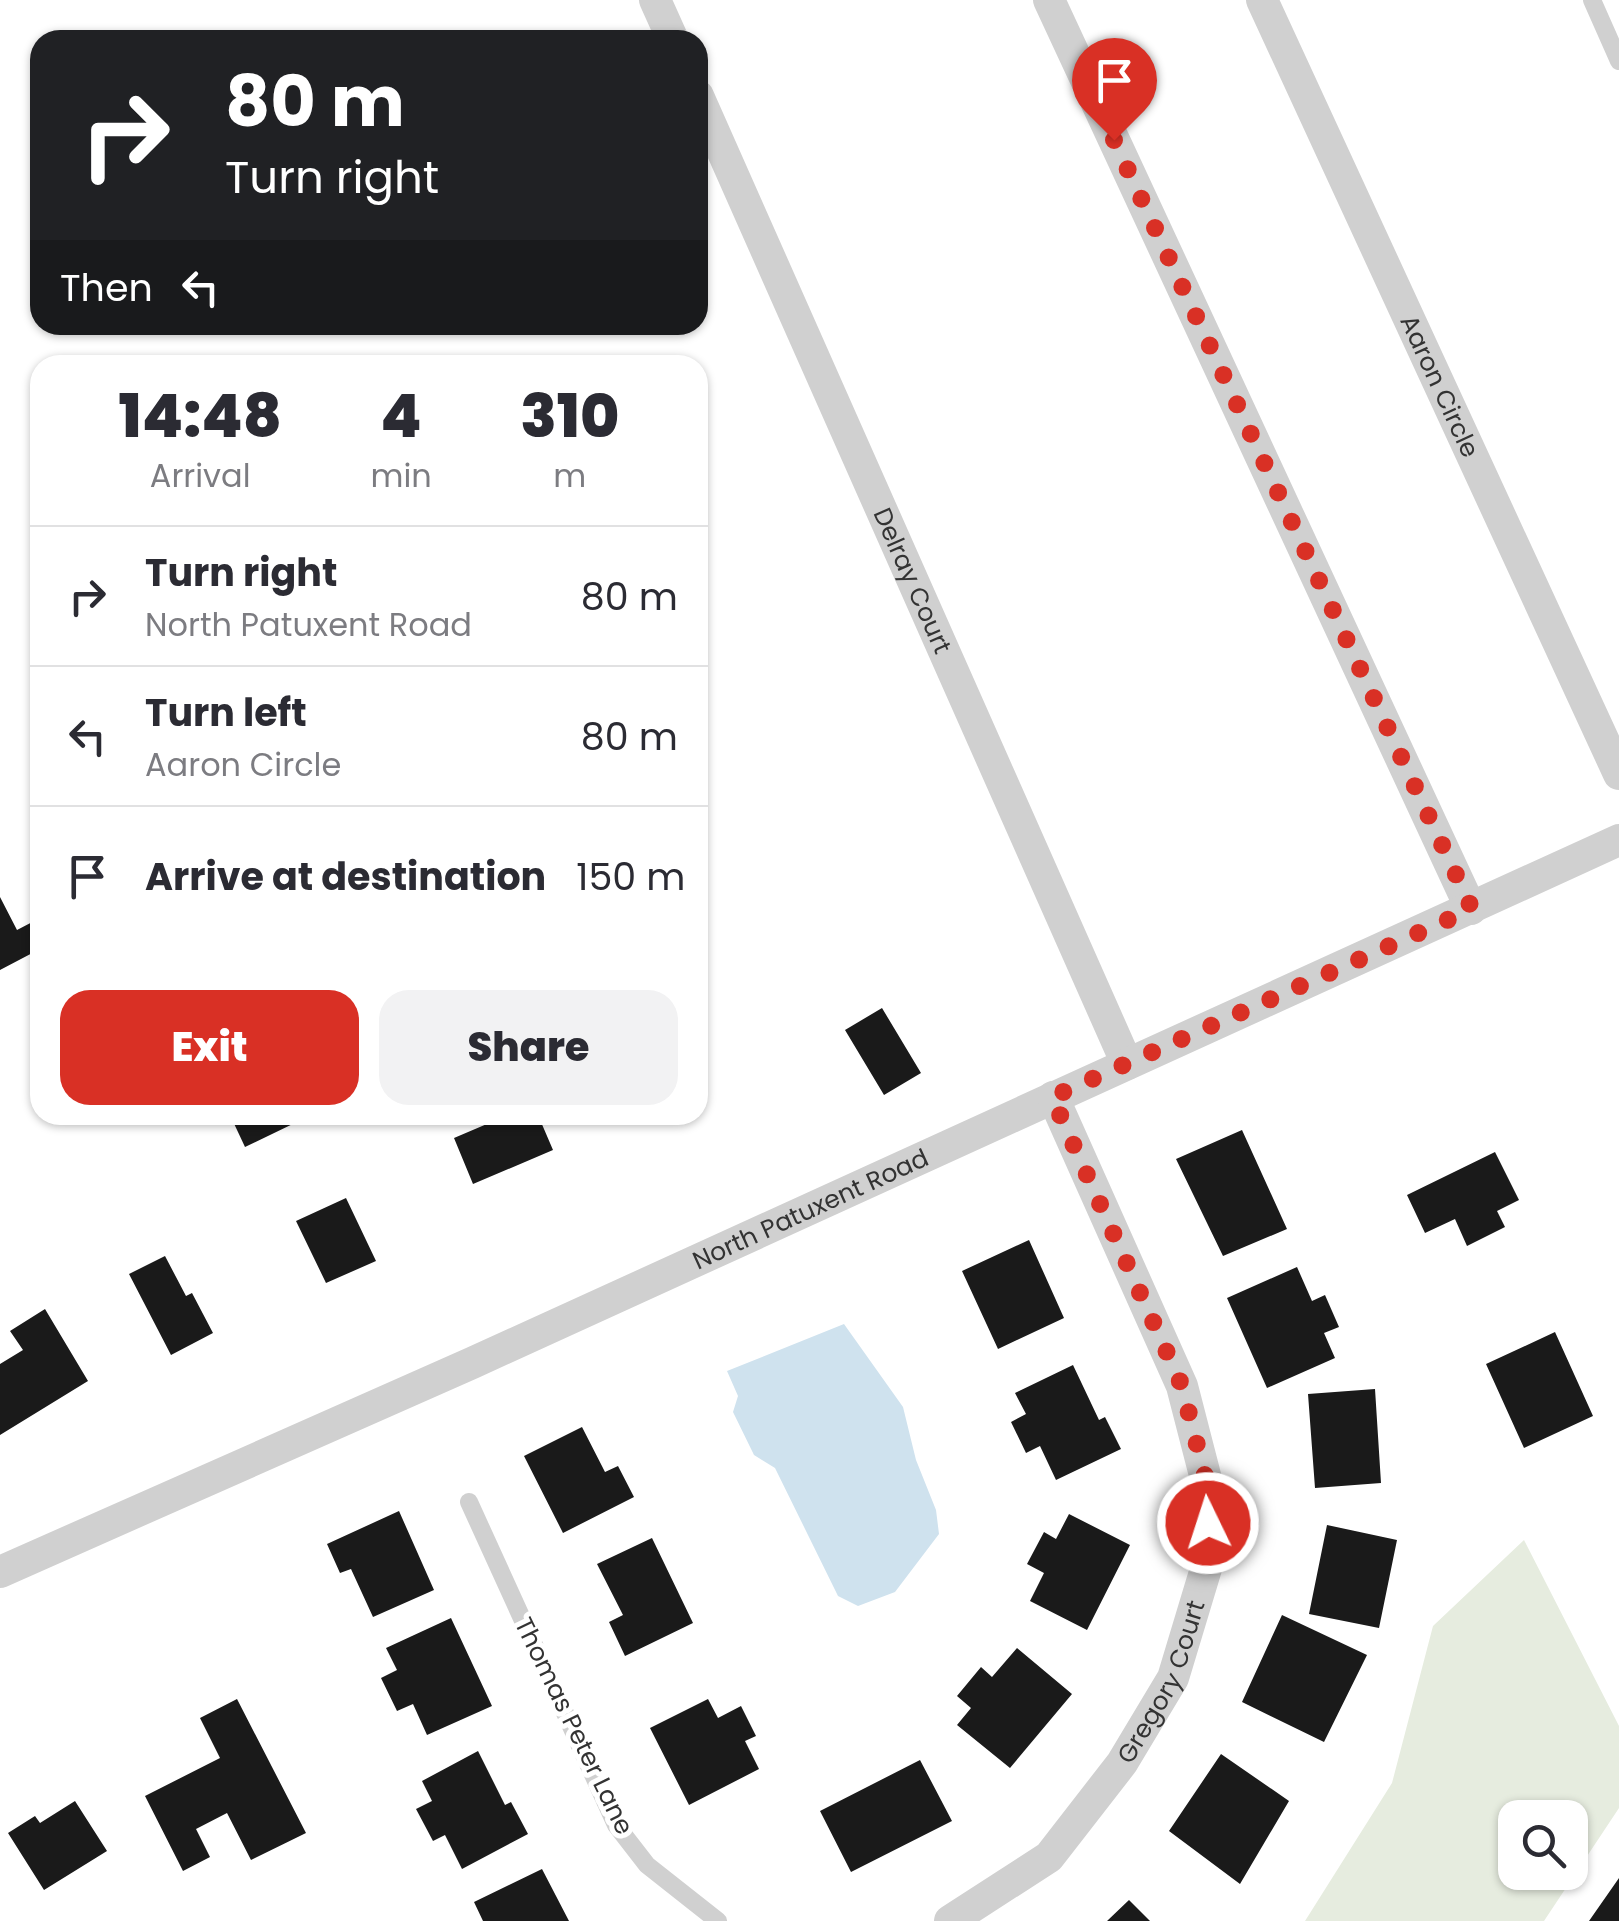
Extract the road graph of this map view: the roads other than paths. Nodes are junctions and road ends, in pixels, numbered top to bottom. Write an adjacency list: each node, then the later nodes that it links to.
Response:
1 (655, 0): 5 (street)
2 (1049, 0): 10 (street)
3 (1262, 0): 8 (street, Aaron Circle)
4 (1592, 0): 6 (lane)
5 (668, 30)
6 (1619, 61)
7 (708, 119): 11 (street, Delray Court)
8 (1619, 774)
9 (1619, 840): 10 (street, North Patuxent Road)
10 (1472, 909): 11 (street, North Patuxent Road)
11 (1127, 1064): 12 (street, North Patuxent Road)
12 (1052, 1097): 14 (street, North Patuxent Road); 16 (street, Gregory Court)
13 (469, 1502): 15 (lane, Thomas Peter Lane)
14 (0, 1572)
15 (718, 1921)
16 (950, 1921)

